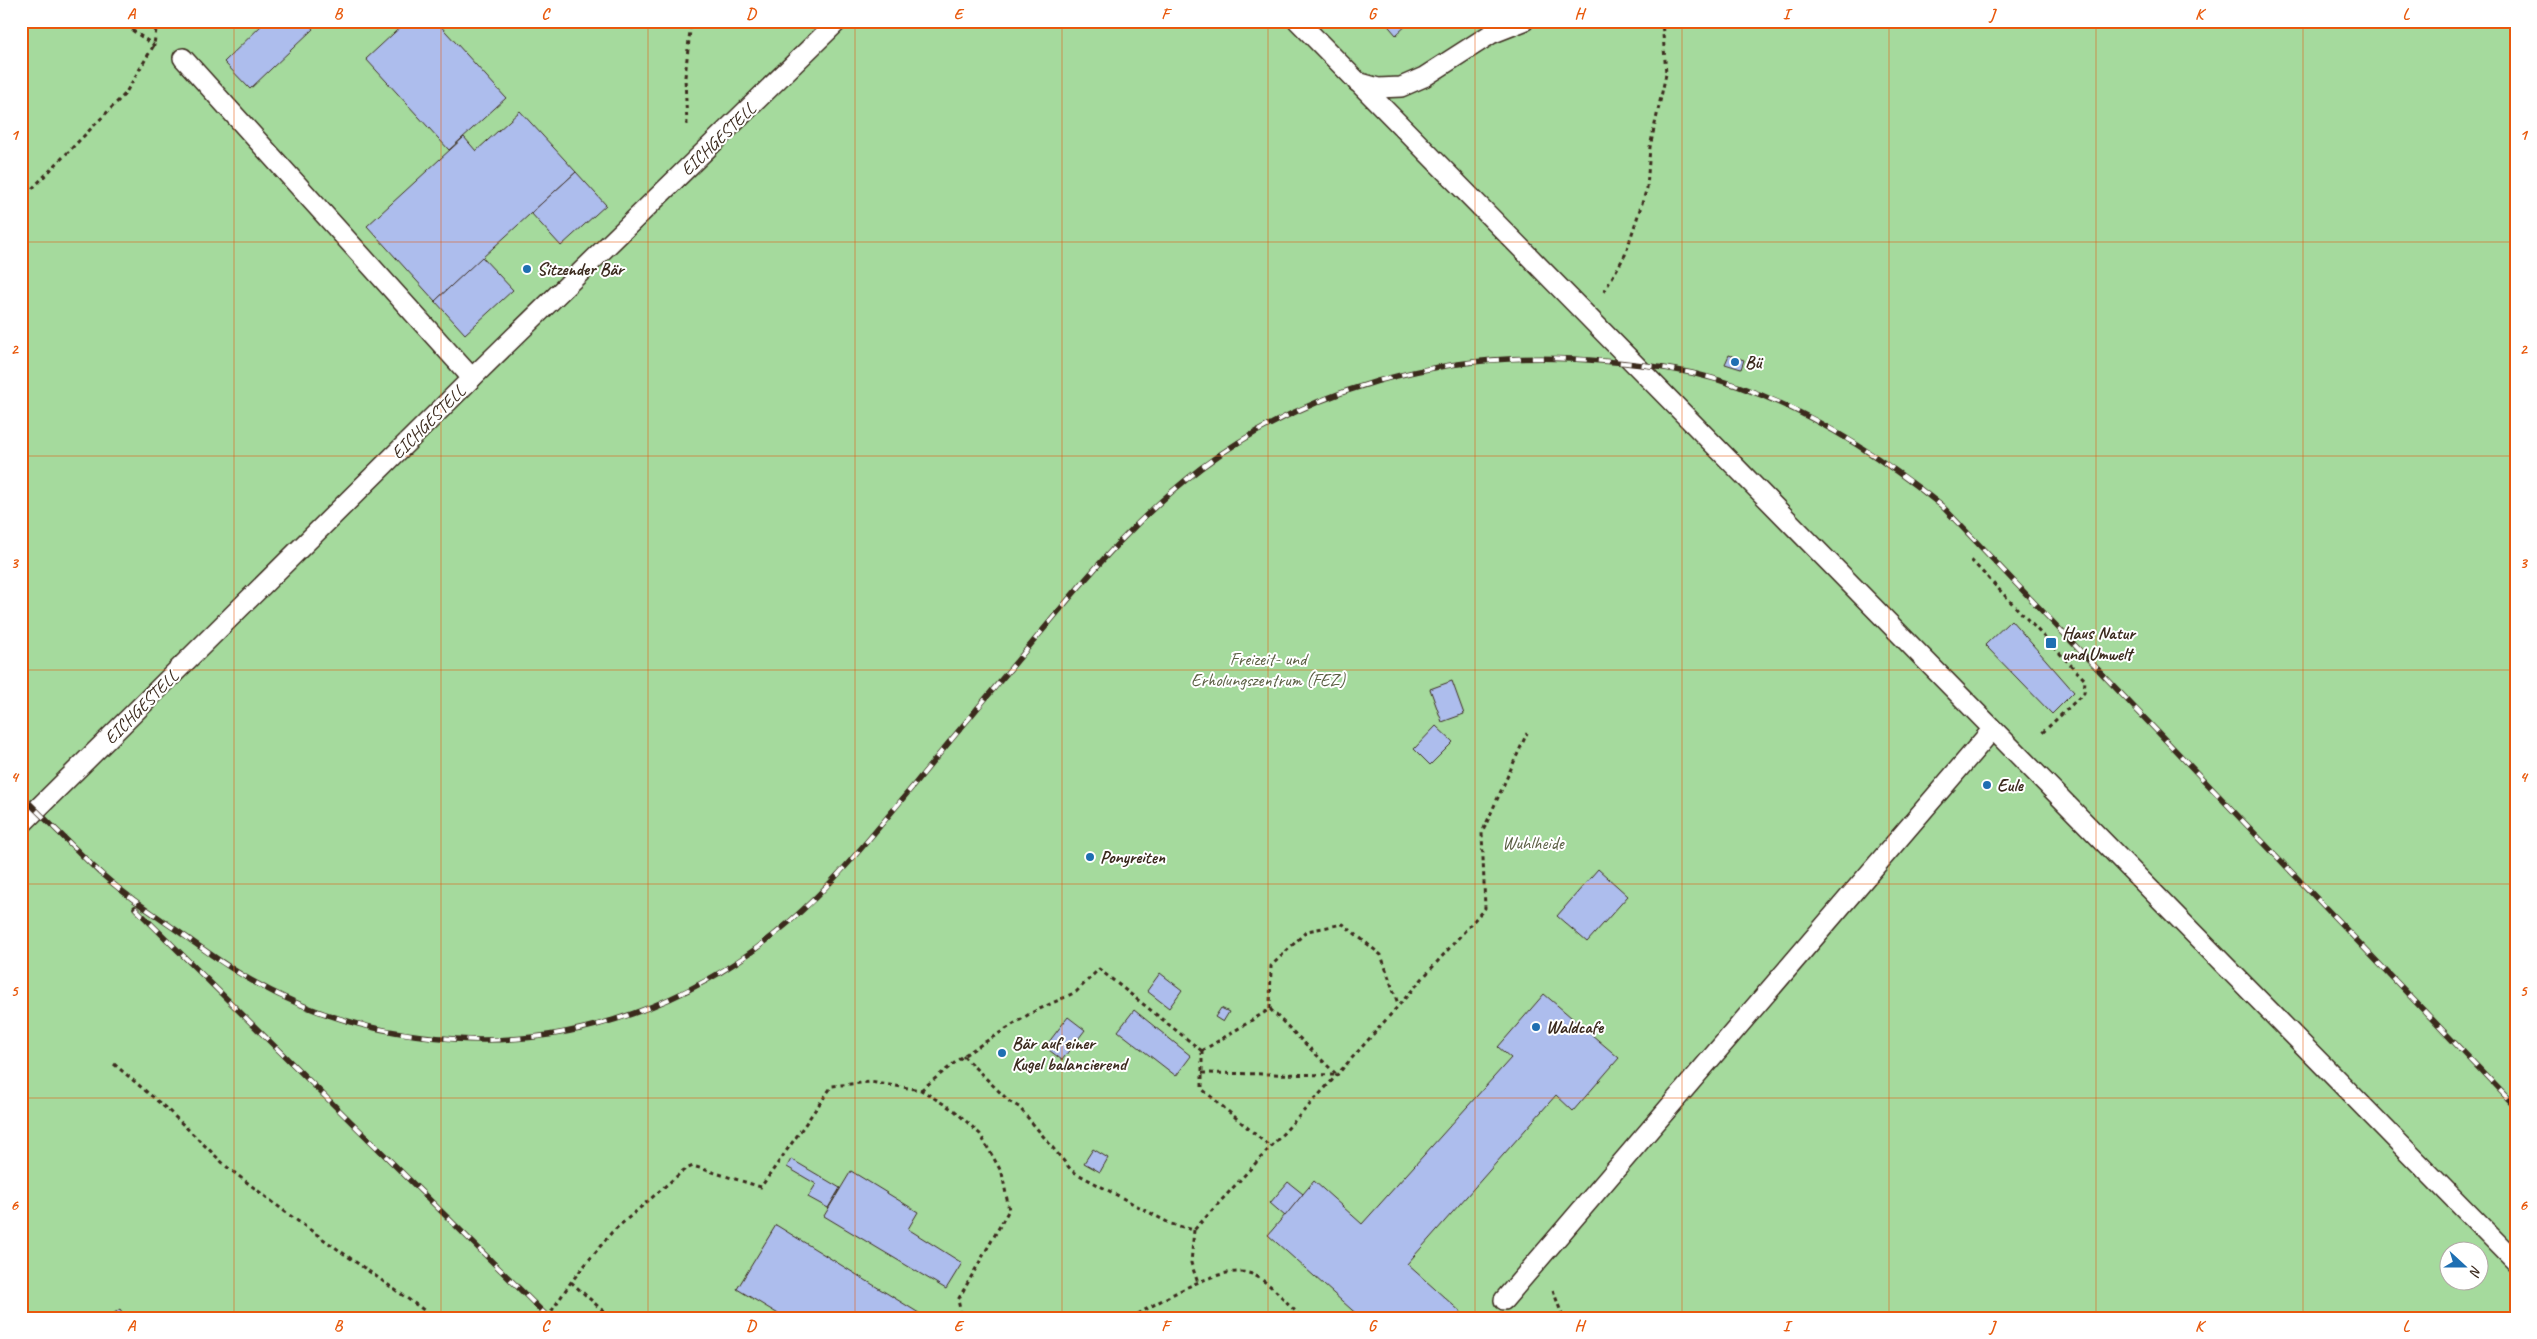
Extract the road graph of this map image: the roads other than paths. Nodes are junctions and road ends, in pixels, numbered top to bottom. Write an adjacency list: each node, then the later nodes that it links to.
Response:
1 (838, 21): 6 (lane, EICHGESTELL)
2 (1298, 21): 5 (lane)
3 (1524, 21): 5 (lane)
4 (182, 58): 6 (lane)
5 (1356, 81): 7 (lane)
6 (472, 378): 8 (lane, EICHGESTELL)
7 (1992, 730): 9 (lane); 10 (lane)
8 (21, 825)
9 (2516, 1262)
10 (1504, 1300)

